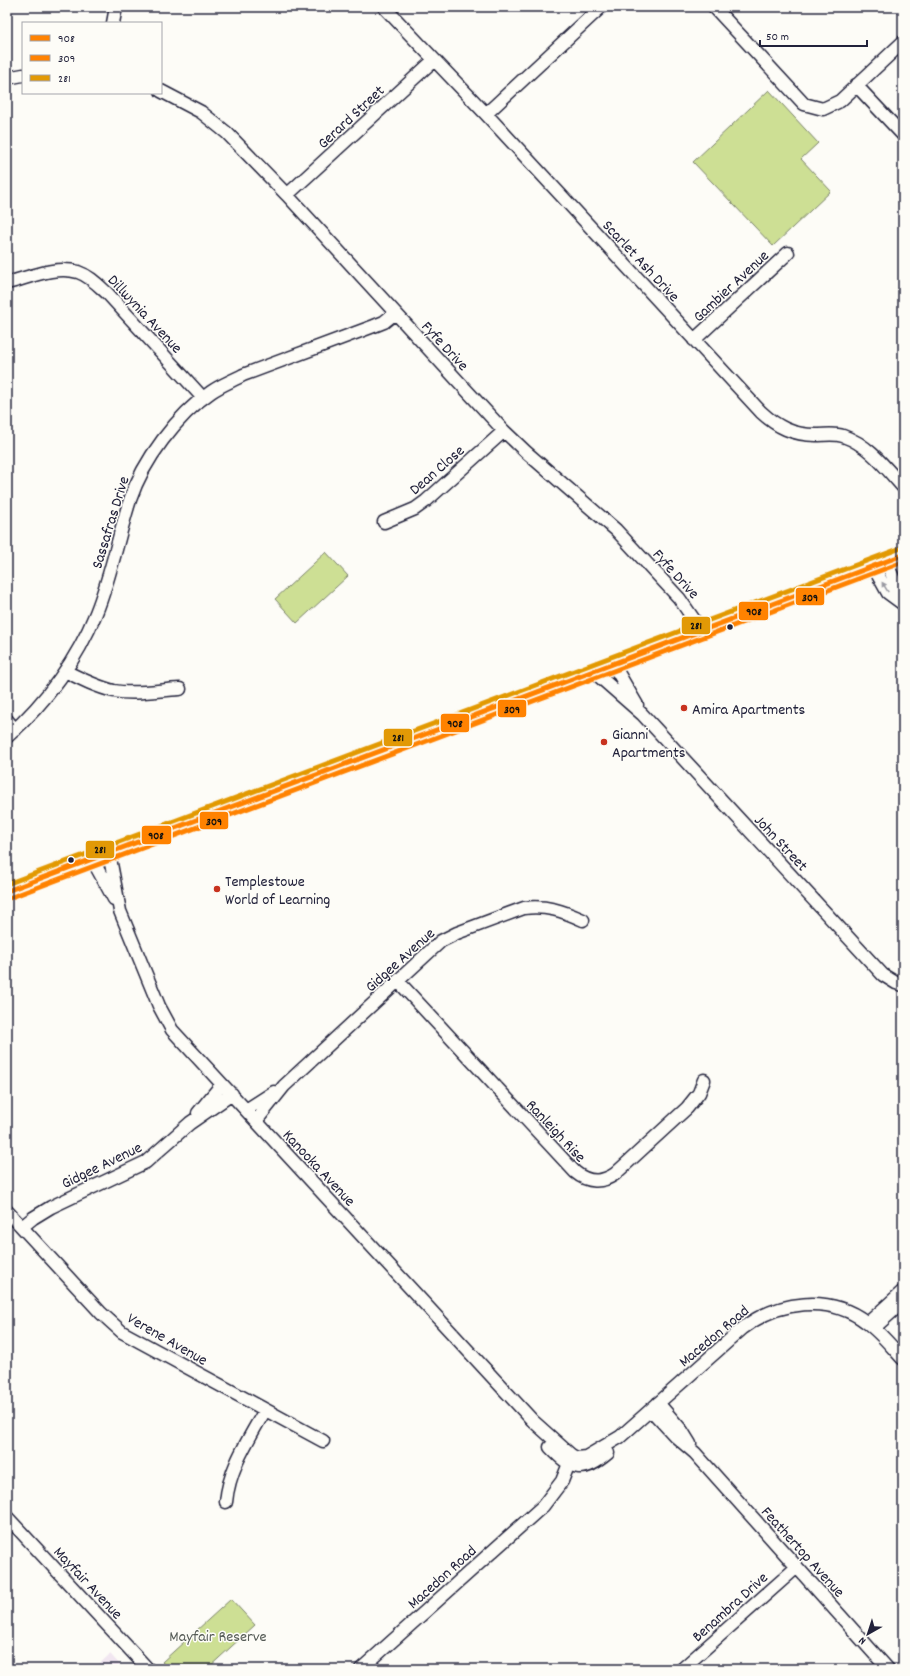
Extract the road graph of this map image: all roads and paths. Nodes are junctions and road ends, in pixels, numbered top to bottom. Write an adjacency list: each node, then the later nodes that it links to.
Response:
1 (116, 7): 5 (street)
2 (384, 7): 7 (street, Scarlet Ash Drive)
3 (601, 7): 12 (street)
4 (714, 7): 10 (street)
5 (113, 22)
6 (903, 42): 10 (street)
7 (434, 60): 12 (street, Scarlet Ash Drive); 14 (street, Gerard Street)
8 (22, 75): 9 (street)
9 (7, 78)
10 (856, 85): 13 (street)
11 (162, 91): 14 (street, Fyfe Drive)
12 (486, 114): 18 (street, Scarlet Ash Drive)
13 (903, 135)
14 (287, 195): 17 (street, Fyfe Drive)
15 (788, 253): 18 (street, Gambier Avenue)
16 (7, 284): 19 (street, Dillwynia Avenue)
17 (395, 313): 19 (street, Sassafras Drive); 20 (street, Fyfe Drive)
18 (694, 340): 21 (street, Scarlet Ash Drive)
19 (203, 398): 28 (street, Sassafras Drive)
20 (504, 431): 22 (street, Dean Close); 26 (street, Fyfe Drive)
21 (903, 486)
22 (384, 522)
23 (903, 555): 24 (main road)
24 (880, 563): 25 (street); 26 (main road)
25 (903, 602)
26 (701, 630): 27 (main road)
27 (613, 664): 29 (main road); 31 (street, John Street)
28 (65, 671): 30 (street); 33 (street, Sassafras Drive)
29 (593, 672): 31 (street, John Street); 34 (main road)
30 (180, 688)
31 (642, 714): 40 (street, John Street)
32 (7, 720): 33 (street)
33 (11, 734)
34 (108, 853): 35 (main road); 37 (street, Kanooka Avenue)
35 (92, 859): 36 (main road); 37 (street, Kanooka Avenue)
36 (7, 891)
37 (120, 911): 42 (street, Kanooka Avenue)
38 (582, 920): 39 (street, Gidgee Avenue)
39 (398, 981): 41 (street, Ranleigh Rise); 43 (street, Gidgee Avenue)
40 (903, 985)
41 (704, 1080)
42 (222, 1084): 44 (street, Kanooka Avenue); 47 (street, Gidgee Avenue)
43 (284, 1086): 45 (street, Gidgee Avenue); 46 (street, Gidgee Avenue)
44 (232, 1094): 45 (street, Kanooka Avenue); 47 (street, Gidgee Avenue)
45 (246, 1110): 46 (street, Kanooka Avenue)
46 (256, 1120): 57 (street, Kanooka Avenue)
47 (190, 1123): 49 (street, Gidgee Avenue)
48 (7, 1211): 49 (street, Verene Avenue)
49 (22, 1227): 55 (street, Verene Avenue)
50 (903, 1291): 52 (street)
51 (903, 1302): 52 (street)
52 (871, 1326): 53 (street, Macedon Road); 54 (street, Macedon Road)
53 (903, 1359)
54 (654, 1406): 57 (street, Macedon Road); 60 (street, Feathertop Avenue)
55 (265, 1410): 56 (street, Verene Avenue); 58 (street)
56 (322, 1441)
57 (573, 1464): 62 (street, Macedon Road)
58 (226, 1502)
59 (7, 1517): 61 (street, Mayfair Avenue)
60 (797, 1567): 63 (street, Benambra Drive); 64 (street, Feathertop Avenue)
61 (148, 1669)
62 (361, 1669)
63 (682, 1669)
64 (888, 1669)

